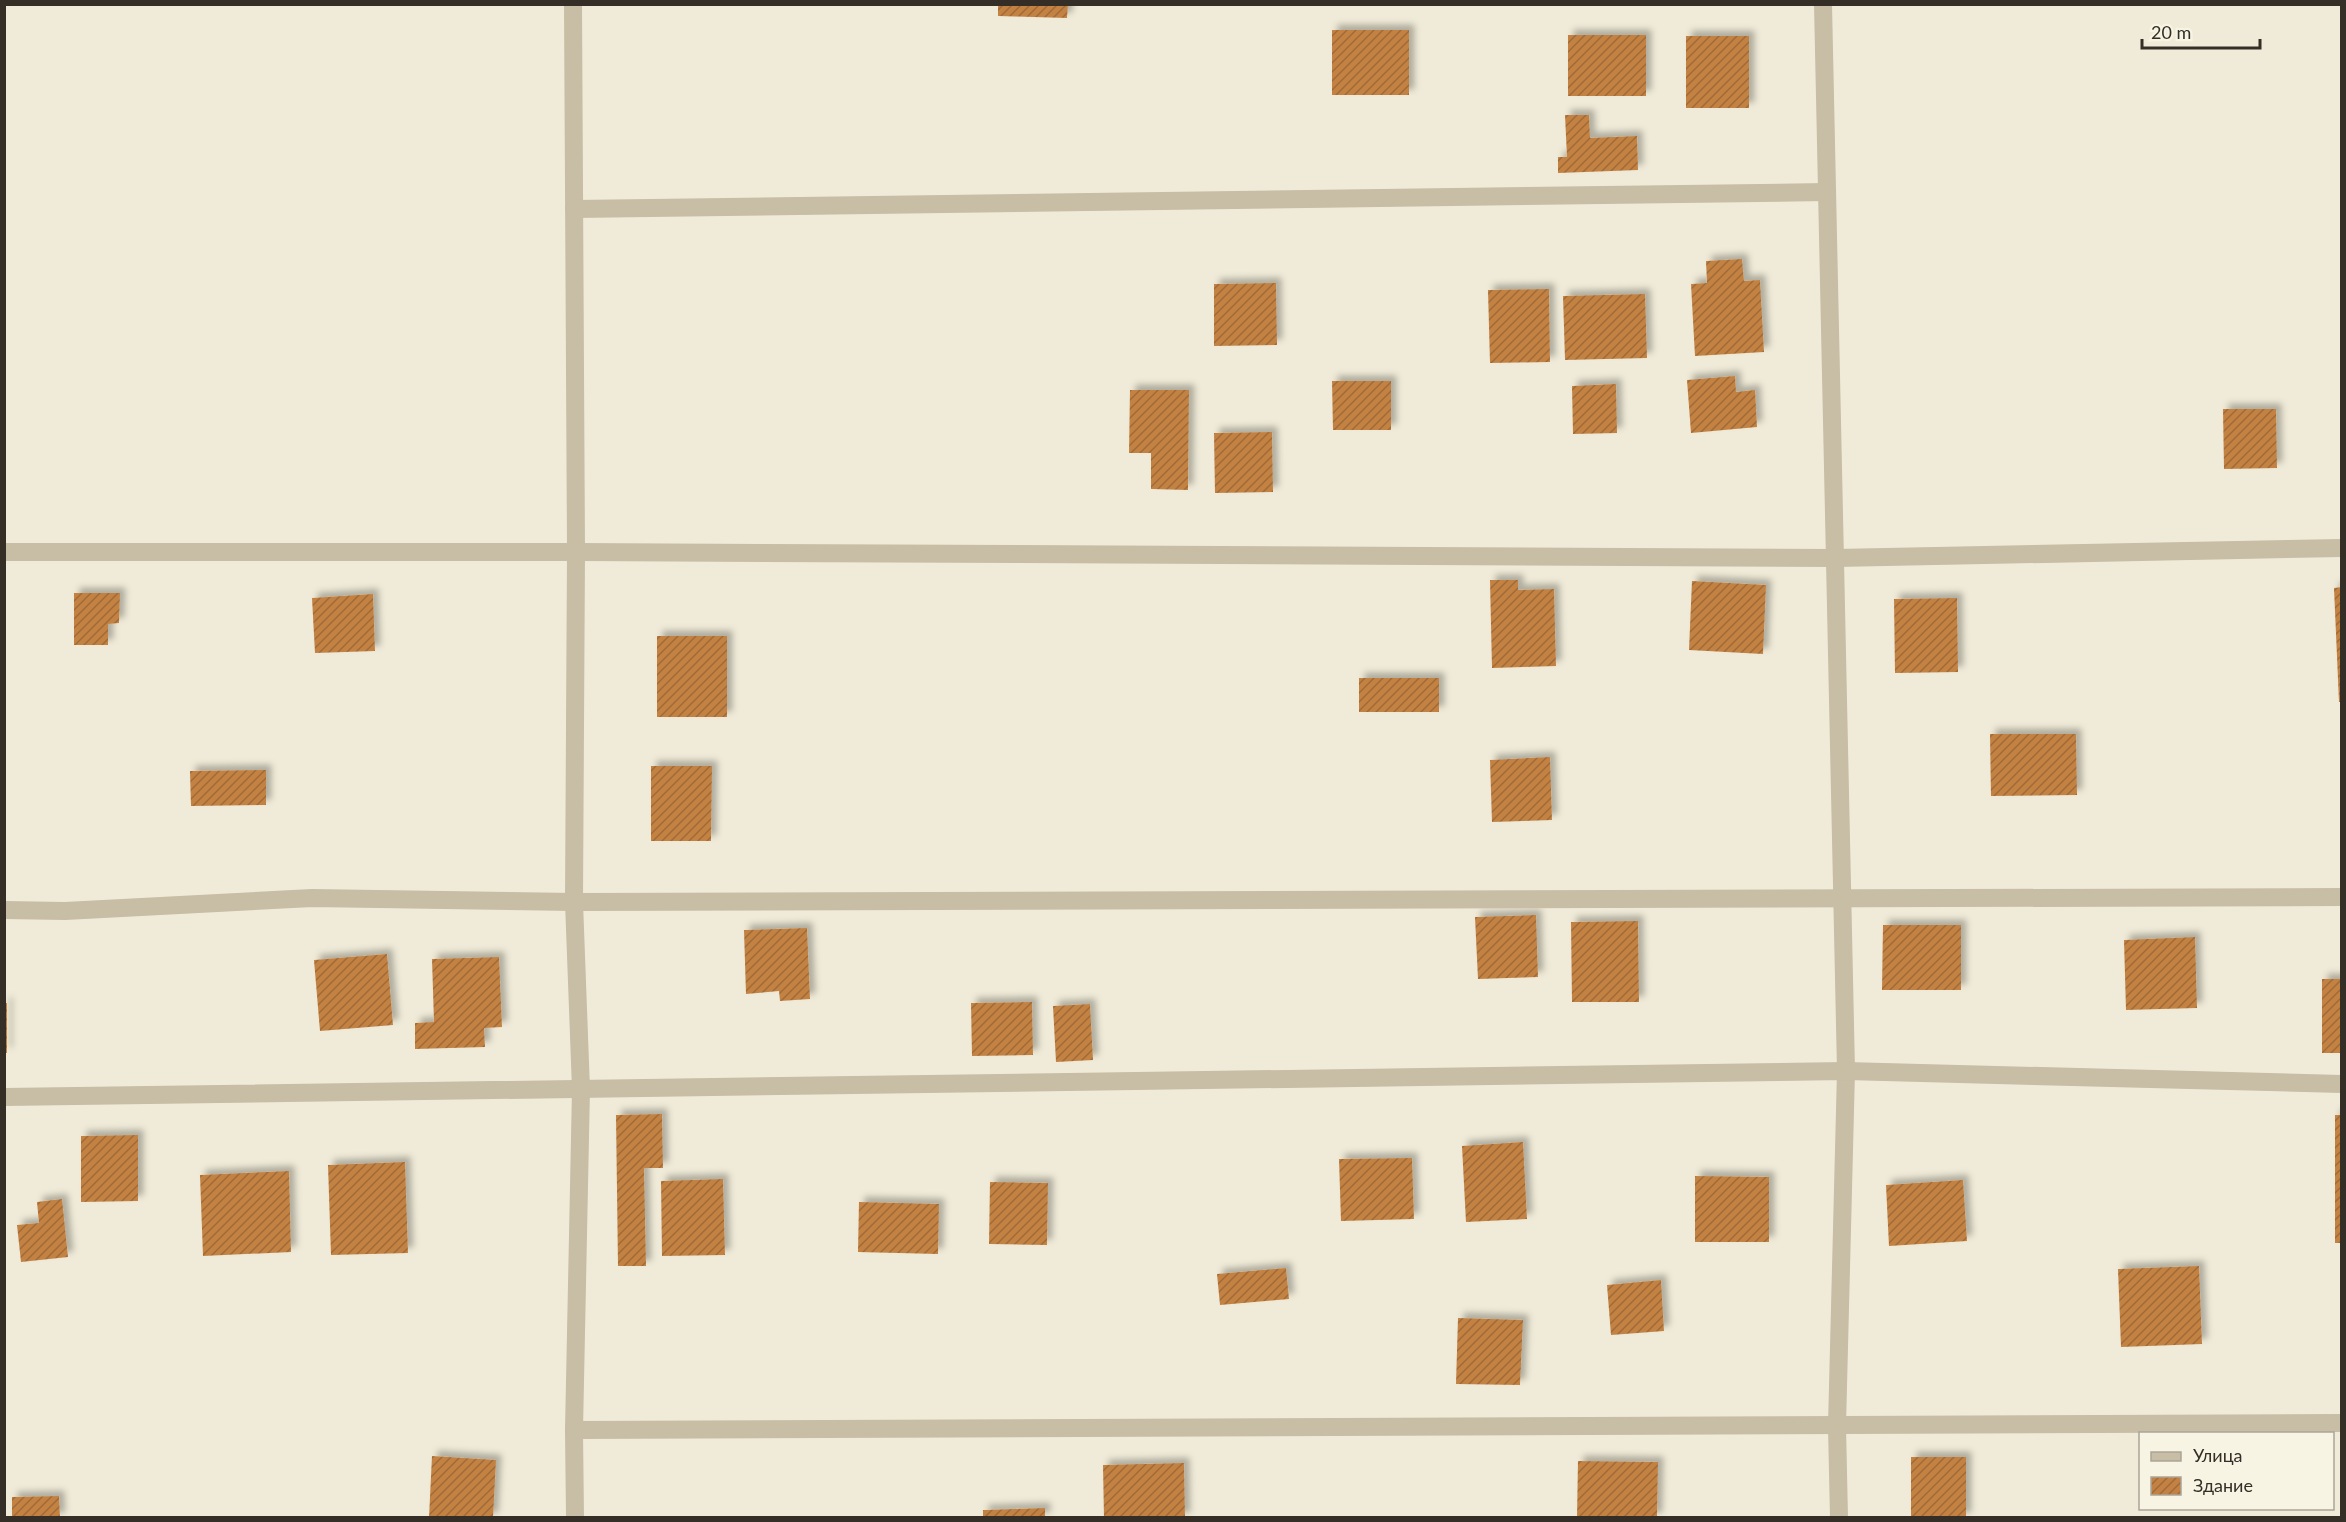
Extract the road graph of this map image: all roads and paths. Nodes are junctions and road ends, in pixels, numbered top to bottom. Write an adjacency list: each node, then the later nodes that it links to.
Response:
1 (573, 4): 4 (street)
2 (1823, 4): 3 (street)
3 (1827, 192): 4 (street); 8 (street)
4 (574, 210): 7 (street)
5 (2342, 548): 8 (street)
6 (4, 552): 7 (street)
7 (576, 552): 8 (street); 11 (street)
8 (1836, 558): 9 (street)
9 (1842, 897): 10 (street); 11 (street); 13 (street)
10 (2342, 897)
11 (574, 902): 12 (street); 15 (street)
12 (4, 910)
13 (1846, 1071): 14 (street); 15 (street); 18 (street)
14 (2342, 1084)
15 (581, 1089): 16 (street); 19 (street)
16 (4, 1097)
17 (2342, 1423): 18 (street)
18 (1838, 1426): 19 (street); 21 (street)
19 (574, 1430): 20 (street)
20 (575, 1518)
21 (1839, 1518)

